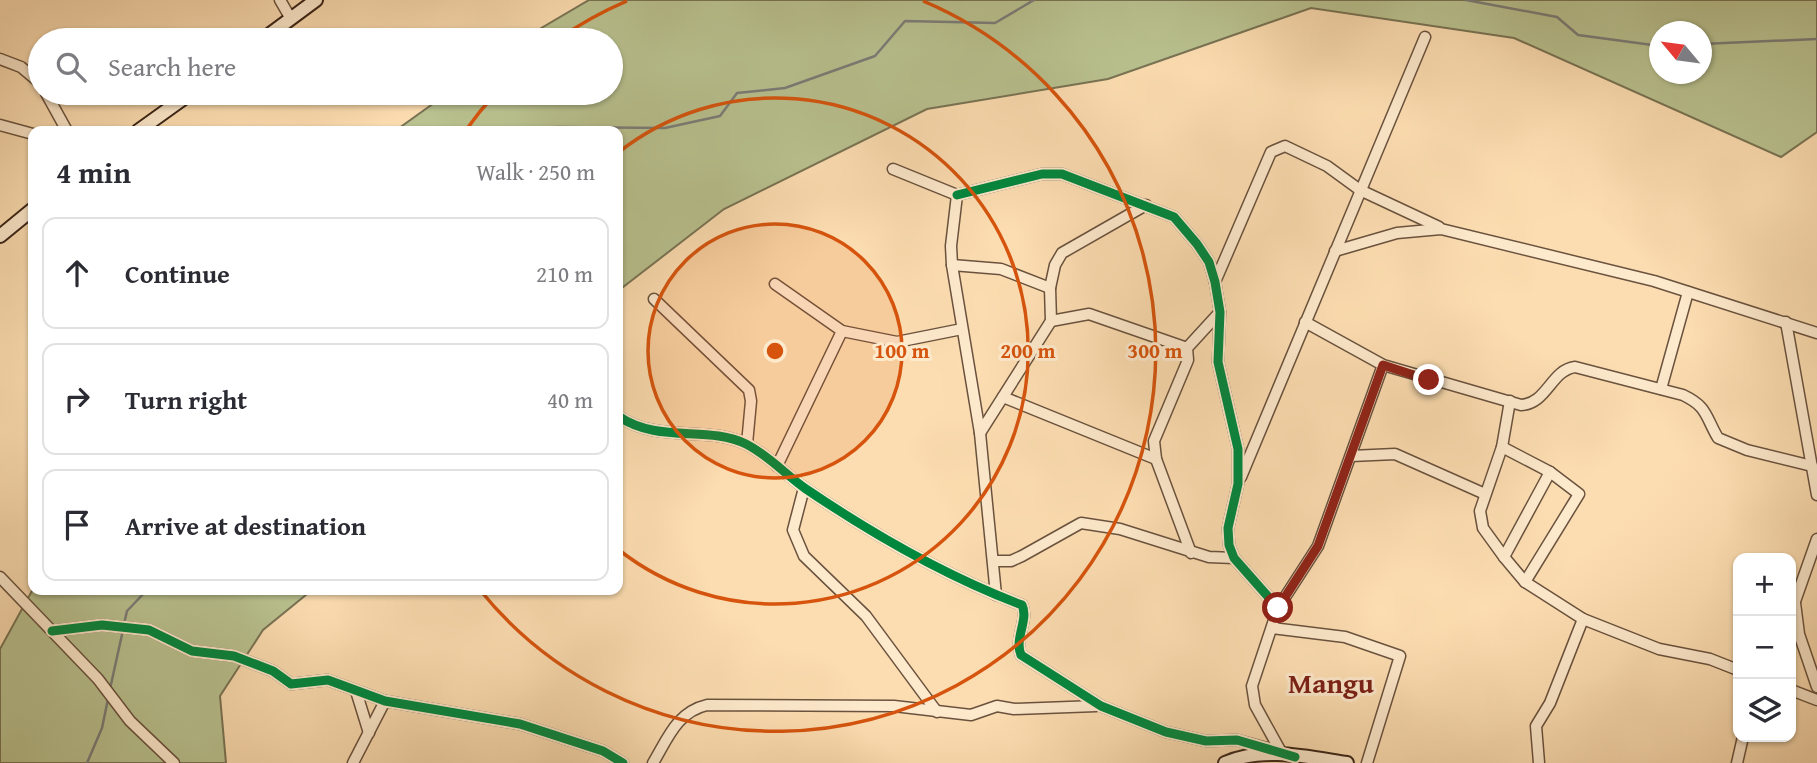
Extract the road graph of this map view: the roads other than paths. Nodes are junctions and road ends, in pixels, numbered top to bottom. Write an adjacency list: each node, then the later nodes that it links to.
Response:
1 (280, 0): 3 (street)
2 (316, 0): 3 (street)
3 (291, 19): 4 (street)
4 (279, 28)
5 (1424, 37): 15 (street)
6 (0, 59): 7 (street)
7 (28, 73)
8 (52, 105): 11 (street)
9 (174, 105): 12 (street)
10 (0, 125): 13 (street)
11 (63, 126)
12 (145, 126)
13 (28, 133)
14 (893, 169): 16 (street)
15 (1360, 190): 19 (street); 21 (street); 23 (street)
16 (957, 195): 17 (street); 22 (street)
17 (1146, 205): 23 (street); 25 (street)
18 (28, 213): 20 (street)
19 (1441, 229): 21 (street); 26 (street)
20 (2, 232)
21 (1335, 251): 30 (street)
22 (952, 265): 25 (street); 32 (street)
23 (1215, 282): 28 (street)
24 (775, 284): 33 (street)
25 (1050, 288): 29 (street)
26 (1688, 292): 31 (street); 37 (street)
27 (654, 299): 43 (street)
28 (1220, 312): 35 (street); 50 (street)
29 (1051, 321): 35 (street); 38 (street)
30 (1305, 322): 36 (street); 50 (street)
31 (1786, 322): 34 (street); 42 (street)
32 (962, 329): 33 (street); 41 (street)
33 (842, 331): 47 (street)
34 (1817, 333)
35 (1187, 348): 46 (street)
36 (1383, 365): 39 (street); 45 (street)
37 (1661, 389): 39 (street); 48 (street)
38 (1003, 397): 41 (street); 46 (street)
39 (1510, 401): 44 (street)
40 (623, 418): 43 (street)
41 (980, 433): 58 (street)
42 (1812, 438): 48 (street)
43 (747, 444): 47 (street)
44 (1502, 447): 49 (street); 52 (street)
45 (1351, 456): 52 (street); 63 (street)
46 (1156, 459): 55 (street)
47 (777, 466): 51 (street)
48 (1812, 466): 53 (street)
49 (1550, 472): 56 (street); 60 (street)
50 (1238, 484): 57 (street)
51 (804, 488): 61 (street); 75 (street)
52 (1485, 494): 56 (street)
53 (1817, 495)
54 (1817, 539): 62 (street)
55 (1191, 553): 57 (street); 58 (street)
56 (1504, 557): 60 (street)
57 (1234, 558): 63 (street)
58 (993, 561): 61 (street)
59 (0, 576): 67 (street)
60 (1525, 582): 65 (street)
61 (996, 595): 74 (street)
62 (1796, 600)
63 (1278, 608): 66 (street)
64 (1796, 611): 69 (street)
65 (1583, 619): 68 (street); 87 (street)
66 (1272, 628): 78 (street); 86 (street)
67 (52, 631): 70 (street); 80 (street)
68 (1733, 668)
69 (1817, 687)
70 (356, 691): 73 (street); 76 (street)
71 (1796, 692): 72 (street)
72 (1817, 700)
73 (385, 701): 76 (street); 82 (street)
74 (1101, 706): 75 (street); 78 (street)
75 (937, 712): 83 (street)
76 (369, 733): 81 (street)
77 (1742, 742): 88 (street)
78 (1281, 752): 79 (street)
79 (1295, 757): 84 (street); 85 (street)
80 (174, 763)
81 (353, 763)
82 (623, 763)
83 (653, 763)
84 (1225, 763)
85 (1347, 763)
86 (1367, 763)
87 (1539, 763)
88 (1737, 763)

